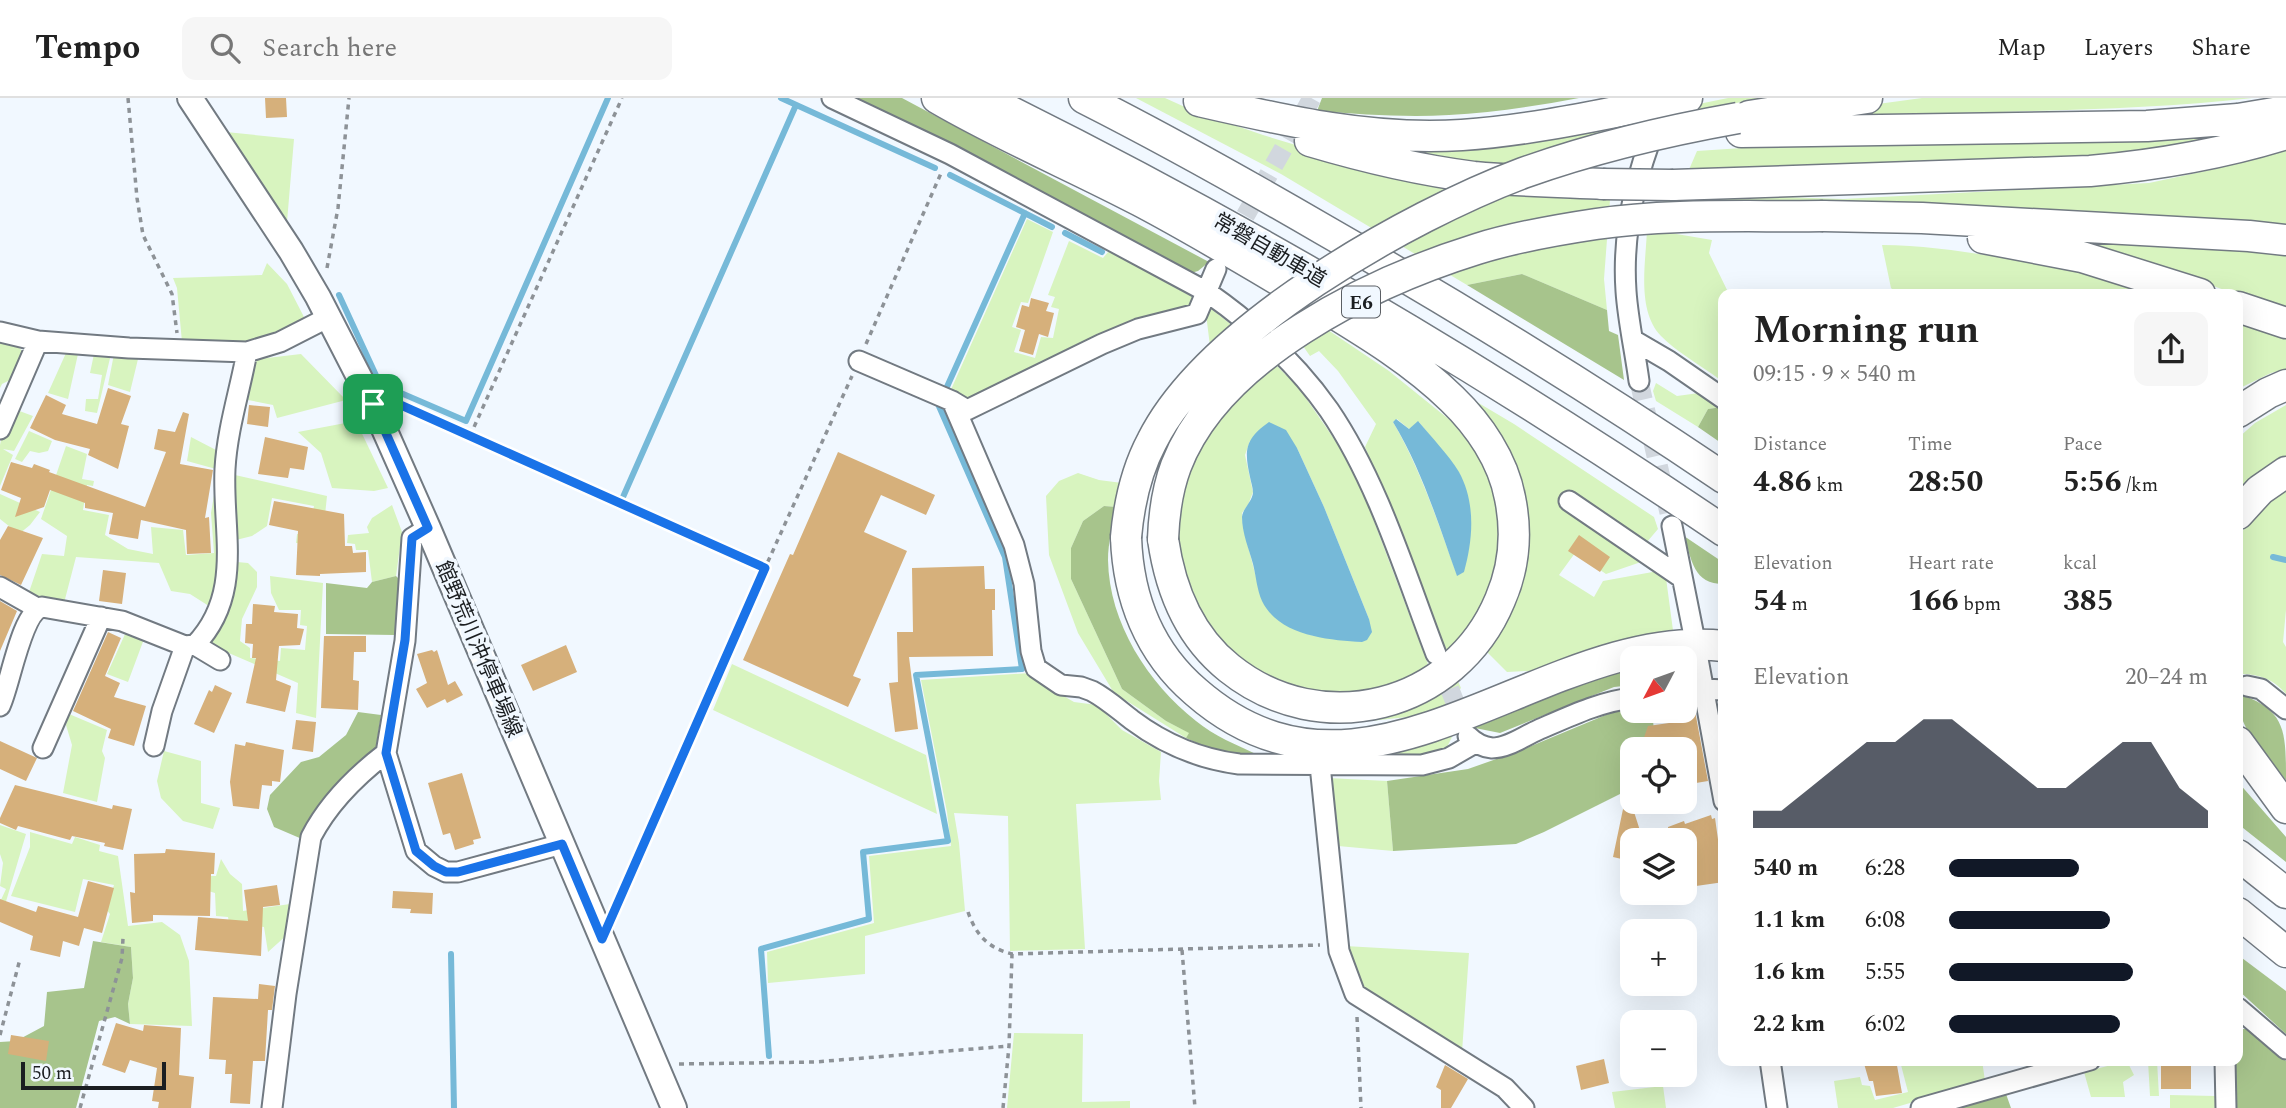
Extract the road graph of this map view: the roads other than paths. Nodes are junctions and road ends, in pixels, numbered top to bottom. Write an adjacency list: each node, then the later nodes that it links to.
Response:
1 (190, 98): 18 (main road, 館野荒川沖停車場線)
2 (832, 98): 17 (street)
3 (937, 98): 13 (highway, bridge)
4 (983, 98): 37 (highway, 常磐自動車道 / E6)
5 (1084, 98): 33 (highway, 常磐自動車道 / E6)
6 (1687, 98): 8 (highway)
7 (1867, 98): 11 (highway)
8 (1196, 100): 12 (highway, bridge)
9 (2286, 111): 11 (highway)
10 (1661, 113): 22 (street)
11 (1740, 125): 45 (highway, bridge)
12 (2286, 134)
13 (1922, 224): 14 (highway); 16 (highway)
14 (2286, 240)
15 (1216, 270): 17 (street)
16 (2184, 289)
17 (1206, 292): 29 (street); 46 (street)
18 (323, 307): 24 (street); 38 (main road, 館野荒川沖停車場線)
19 (2243, 309): 20 (highway)
20 (2286, 323)
21 (0, 331): 23 (street)
22 (1633, 340): 26 (street); 28 (street)
23 (38, 341): 24 (street); 31 (street)
24 (247, 352): 44 (street)
25 (859, 360): 29 (street)
26 (1639, 381)
27 (2286, 385): 30 (highway)
28 (1718, 394)
29 (952, 401): 57 (street)
30 (2243, 409)
31 (0, 429)
32 (2286, 472): 35 (highway)
33 (1718, 474)
34 (1569, 501): 39 (street)
35 (2243, 509)
36 (1672, 526): 39 (street)
37 (1718, 527)
38 (428, 528): 56 (street); 62 (main road, 館野荒川沖停車場線)
39 (1682, 578): 43 (street)
40 (0, 587): 41 (street)
41 (37, 608): 42 (street); 51 (street)
42 (101, 617): 44 (street); 54 (street)
43 (1693, 631)
44 (190, 645): 47 (street); 53 (street)
45 (1711, 653): 49 (street)
46 (1436, 654)
47 (220, 660)
48 (2247, 686): 52 (street)
49 (1704, 690): 58 (street)
50 (1620, 699): 57 (street)
51 (0, 706)
52 (2286, 709)
53 (154, 747)
54 (43, 748)
55 (2243, 749): 60 (highway)
56 (386, 753): 62 (street); 73 (street)
57 (1320, 765): 75 (street)
58 (1718, 768)
59 (2243, 771): 61 (highway)
60 (2286, 808)
61 (2286, 822)
62 (562, 844): 74 (main road, 館野荒川沖停車場線)
63 (2243, 859): 64 (highway)
64 (2286, 893)
65 (2243, 917): 67 (highway)
66 (2243, 926): 67 (highway)
67 (2276, 944)
68 (2247, 1027): 69 (street)
69 (2286, 1049)
70 (1771, 1066): 76 (street)
71 (2069, 1066): 77 (street)
72 (2225, 1066): 78 (street)
73 (272, 1108)
74 (674, 1108)
75 (1524, 1108)
76 (1777, 1108)
77 (1921, 1108)
78 (2226, 1108)

